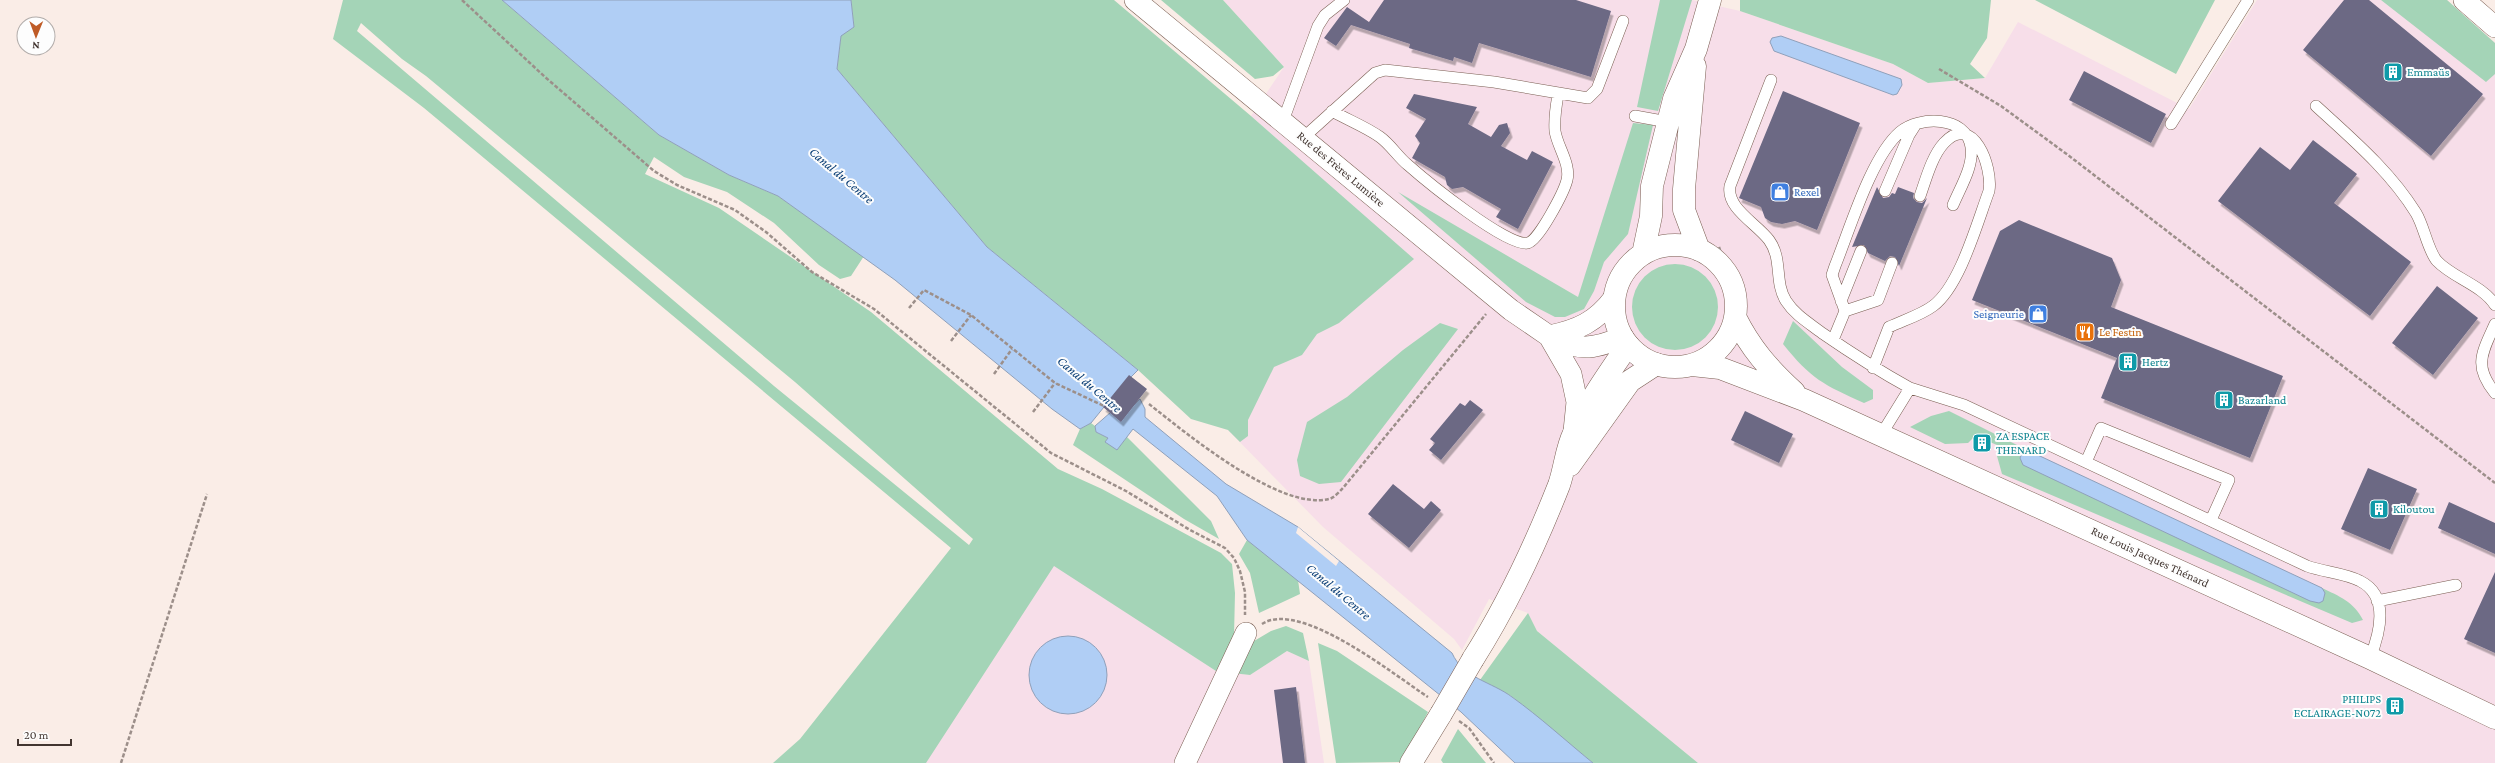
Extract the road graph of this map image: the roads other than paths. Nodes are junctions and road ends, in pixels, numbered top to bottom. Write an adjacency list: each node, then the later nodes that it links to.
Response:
1 (1135, 0): 14 (street, Rue des Frères Lumière)
2 (1344, 0): 14 (lane)
3 (1710, 0): 8 (main road)
4 (2248, 0): 17 (lane)
5 (2464, 0): 7 (street)
6 (1623, 21): 10 (lane)
7 (2495, 27)
8 (1696, 49): 15 (main road); 23 (main road)
9 (1771, 80): 33 (lane)
10 (1558, 95): 12 (lane); 12 (lane)
11 (2316, 106): 28 (lane)
12 (1332, 111): 19 (lane)
13 (1635, 116): 15 (lane)
14 (1283, 121): 19 (street, Rue des Frères Lumière)
15 (1668, 122): 25 (main road)
16 (1918, 122): 18 (lane); 20 (lane); 29 (lane)
17 (2171, 124)
18 (1966, 135): 21 (lane); 22 (lane); 37 (lane)
19 (1303, 138): 32 (street, Rue des Frères Lumière)
20 (1885, 190)
21 (1920, 196)
22 (1953, 205)
23 (1699, 250): 25 (main road); 30 (main road)
24 (1862, 251): 29 (lane)
25 (1643, 254): 27 (main road)
26 (1892, 263): 29 (lane)
27 (1614, 298): 32 (street); 34 (main road)
28 (2495, 305)
29 (1843, 306): 33 (lane)
30 (1735, 317): 36 (main road); 40 (main road, Rue Louis Jacques Thénard)
31 (2495, 324): 39 (lane)
32 (1549, 336): 34 (street, Rue des Frères Lumière); 41 (street, Rue des Frères Lumière)
33 (1833, 340): 37 (lane)
34 (1625, 341): 35 (main road); 41 (main road)
35 (1656, 364): 36 (main road); 44 (main road)
36 (1692, 365): 40 (main road, Rue Louis Jacques Thénard)
37 (1873, 368): 38 (lane)
38 (1910, 388): 42 (lane); 43 (lane)
39 (2495, 393)
40 (1804, 400): 42 (main road, Rue Louis Jacques Thénard)
41 (1573, 434): 44 (main road)
42 (1881, 435): 49 (main road, Rue Louis Jacques Thénard)
43 (2086, 462): 45 (lane); 45 (lane)
44 (1562, 475): 52 (main road, bridge)
45 (2210, 520): 47 (lane)
46 (2456, 585): 47 (lane)
47 (2377, 601): 49 (lane)
48 (1246, 633): 51 (street)
49 (2370, 658): 50 (main road, Rue Louis Jacques Thénard)
50 (2495, 718)
51 (1185, 763)
52 (1411, 763)

